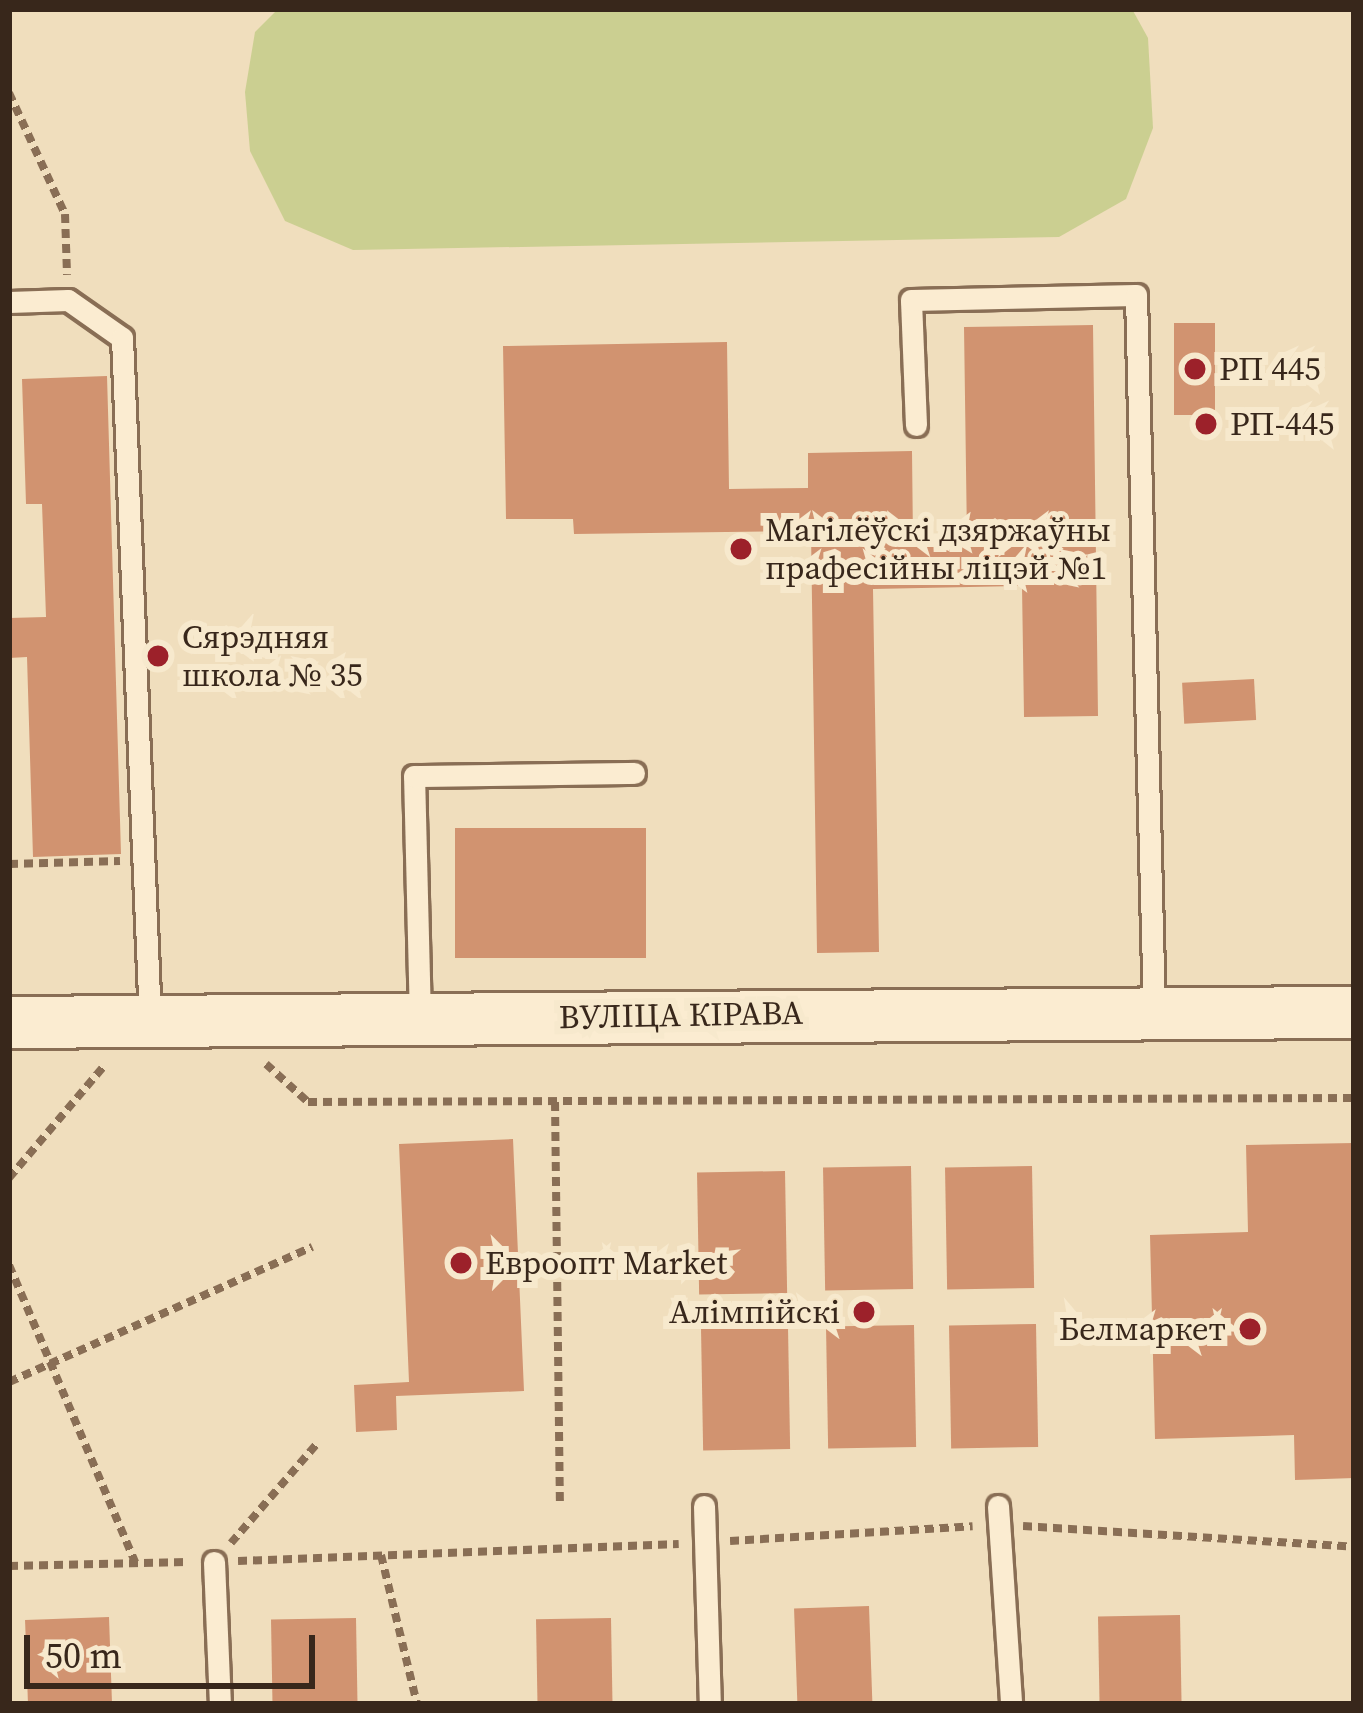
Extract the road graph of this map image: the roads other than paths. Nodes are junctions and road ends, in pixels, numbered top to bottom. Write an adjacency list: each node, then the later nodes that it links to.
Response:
1 (9, 302): 7 (lane)
2 (916, 425): 4 (lane)
3 (634, 773): 6 (lane)
4 (1154, 1012): 5 (street, ВУЛІЦА КІРАВА); 6 (street, ВУЛІЦА КІРАВА)
5 (1354, 1012)
6 (420, 1019): 7 (street, ВУЛІЦА КІРАВА)
7 (151, 1021): 8 (street, ВУЛІЦА КІРАВА)
8 (9, 1022)
9 (704, 1506): 13 (lane)
10 (998, 1506): 14 (lane)
11 (214, 1562): 12 (lane)
12 (220, 1704)
13 (710, 1704)
14 (1011, 1704)

